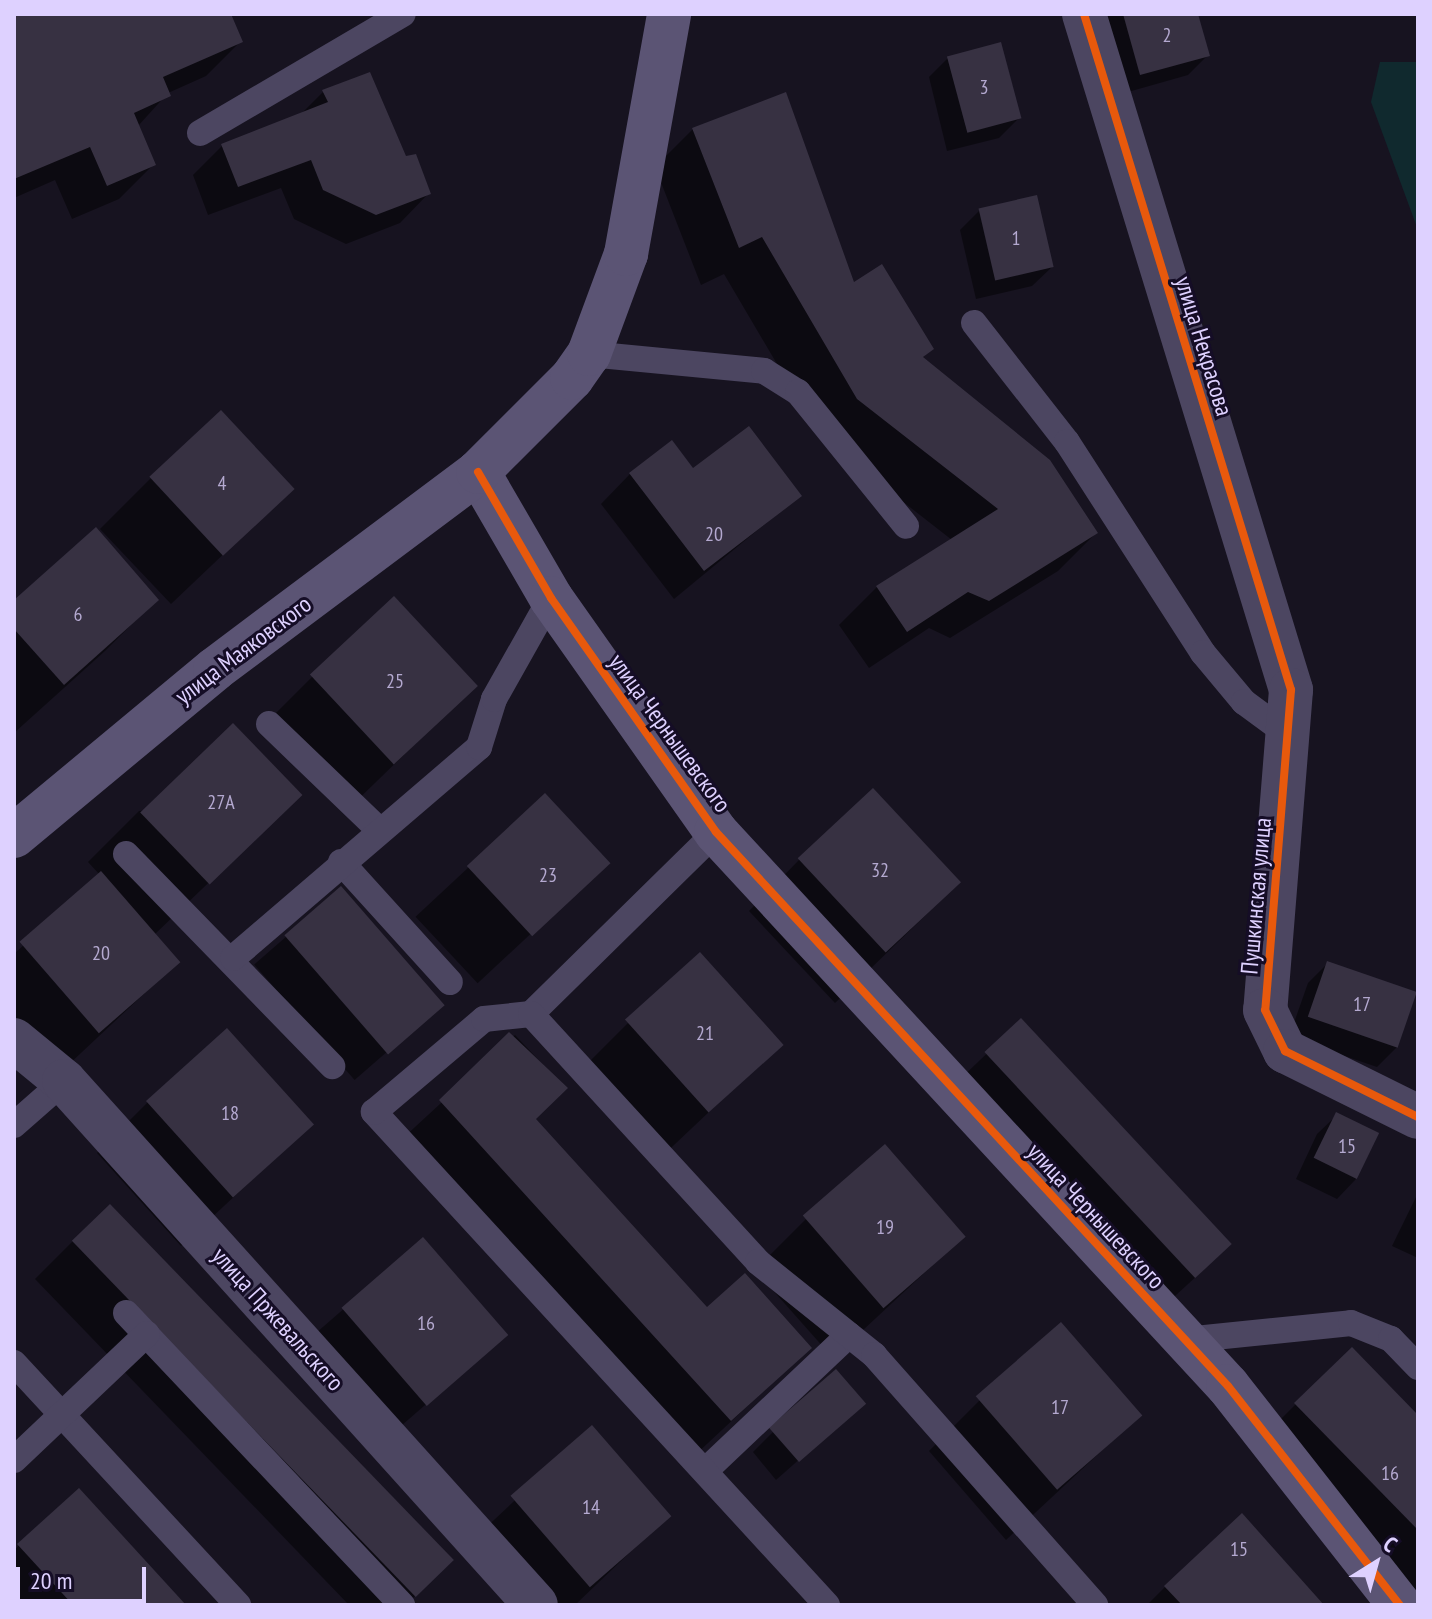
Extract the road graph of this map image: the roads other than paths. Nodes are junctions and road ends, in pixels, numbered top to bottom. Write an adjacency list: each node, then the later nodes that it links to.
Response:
1 (403, 14): 4 (lane)
2 (669, 14): 6 (street, улица Маяковского)
3 (1084, 14): 11 (street, улица Некрасова)
4 (200, 133)
5 (974, 323): 11 (lane)
6 (589, 354): 7 (street, улица Маяковского); 8 (lane)
7 (478, 472): 9 (street, улица Чернышевского); 14 (street, улица Маяковского)
8 (906, 526)
9 (551, 598): 12 (lane); 13 (street, улица Чернышевского)
10 (269, 724): 12 (lane)
11 (1289, 735): 23 (street, Пушкинская улица)
12 (378, 829): 16 (lane)
13 (716, 832): 19 (lane); 28 (street, улица Чернышевского)
14 (14, 836)
15 (126, 854): 17 (lane)
16 (341, 862): 17 (lane); 18 (lane)
17 (233, 958): 21 (lane)
18 (450, 982)
19 (531, 1014): 27 (lane); 33 (lane)
20 (14, 1040): 22 (street, улица Пржевальского)
21 (332, 1066)
22 (64, 1081): 24 (lane); 36 (street, улица Пржевальского)
23 (1418, 1117)
24 (14, 1125)
25 (126, 1313): 26 (lane)
26 (147, 1334): 31 (lane); 35 (lane)
27 (849, 1335): 33 (lane); 38 (lane)
28 (1185, 1340): 30 (lane); 39 (street, улица Чернышевского)
29 (14, 1363): 31 (lane)
30 (1418, 1367)
31 (61, 1414): 32 (lane); 34 (lane)
32 (14, 1460)
33 (705, 1471): 37 (lane)
34 (238, 1605)
35 (402, 1605)
36 (536, 1605)
37 (827, 1605)
38 (1095, 1605)
39 (1400, 1605)

